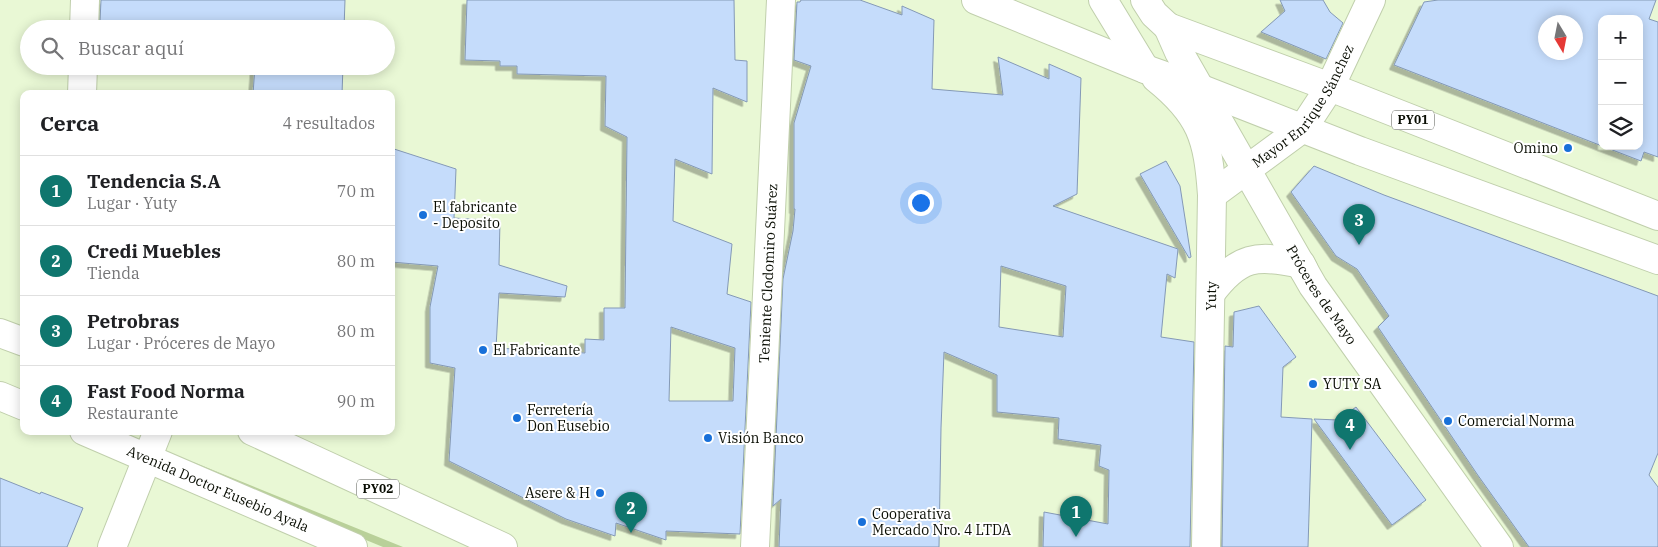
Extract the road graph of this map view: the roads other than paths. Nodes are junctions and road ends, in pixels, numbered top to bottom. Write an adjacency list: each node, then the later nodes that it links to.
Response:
1 (85, 0): 7 (main road)
2 (781, 0): 32 (main road, Teniente Clodomiro Suárez)
3 (976, 0): 9 (main road)
4 (1103, 0): 9 (main road)
5 (1145, 0): 8 (main road, PY01)
6 (1371, 0): 11 (main road, Mayor Enrique Sánchez)
7 (84, 20)
8 (1168, 27): 11 (main road, PY01); 12 (main road, Próceres de Mayo)
9 (1145, 69): 12 (main road); 16 (main road, Yuty)
10 (83, 75): 13 (main road)
11 (1330, 87): 14 (main road, Mayor Enrique Sánchez); 17 (main road, PY01)
12 (1200, 88): 14 (main road); 15 (main road, Próceres de Mayo)
13 (82, 90)
14 (1303, 128): 15 (main road, Mayor Enrique Sánchez); 18 (main road)
15 (1247, 169): 16 (main road, Mayor Enrique Sánchez); 19 (main road, Próceres de Mayo)
16 (1212, 195): 20 (main road, Yuty)
17 (1658, 216)
18 (1658, 260)
19 (1304, 270): 20 (main road); 34 (main road, Próceres de Mayo)
20 (1211, 293): 33 (main road, Yuty)
21 (0, 333): 22 (main road)
22 (20, 340)
23 (0, 396): 24 (main road)
24 (20, 404)
25 (93, 435): 28 (main road, Avenida Doctor Eusebio Ayala)
26 (156, 435): 28 (main road)
27 (261, 435): 31 (main road, PY02)
28 (147, 459): 29 (main road); 30 (main road, Avenida Doctor Eusebio Ayala)
29 (112, 547)
30 (353, 547)
31 (503, 547)
32 (755, 547)
33 (1206, 547)
34 (1499, 547)

